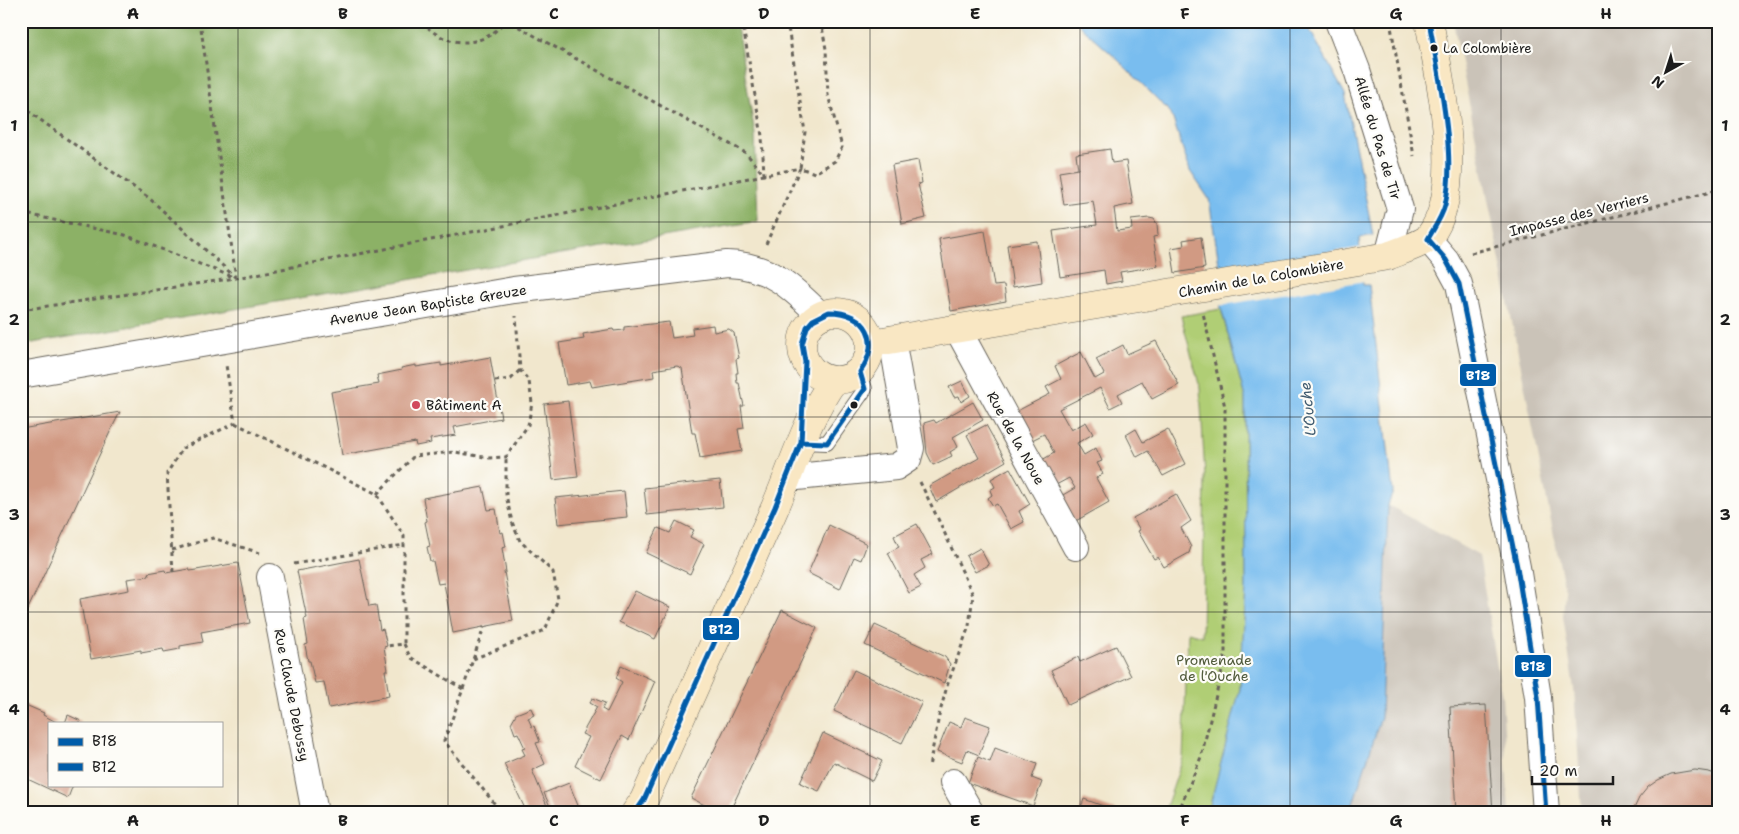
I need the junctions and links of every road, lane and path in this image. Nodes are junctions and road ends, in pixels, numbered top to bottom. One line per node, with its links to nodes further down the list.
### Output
1 (200, 21): 21 (path)
2 (422, 21): 3 (path)
3 (504, 21)
4 (508, 21): 14 (path)
5 (742, 21): 14 (path)
6 (787, 21): 13 (path)
7 (821, 21): 13 (path)
8 (1338, 21): 18 (street, Allée du Pas de Tir)
9 (1390, 21): 12 (path)
10 (1429, 21): 17 (street)
11 (21, 106): 21 (path)
12 (1415, 161)
13 (800, 168): 14 (path); 20 (path)
14 (764, 175): 21 (path)
15 (1718, 190): 19 (path, Impasse des Verriers)
16 (21, 213): 21 (path)
17 (1428, 239): 18 (street, Chemin de la Colombière); 19 (street)
18 (1388, 256): 22 (street, Chemin de la Colombière)
19 (1446, 260): 57 (street)
20 (756, 268): 23 (street, Avenue Jean Baptiste Greuze); 25 (street, Avenue Jean Baptiste Greuze)
21 (236, 278): 24 (path)
22 (1197, 288): 26 (street, Chemin de la Colombière); 56 (path)
23 (514, 290): 27 (street, Avenue Jean Baptiste Greuze); 30 (path)
24 (21, 310)
25 (821, 316): 28 (street); 29 (street)
26 (957, 328): 28 (street, Chemin de la Colombière); 42 (street, Rue de la Noue)
27 (222, 340): 32 (street, Avenue Jean Baptiste Greuze); 35 (path)
28 (881, 341): 31 (street); 38 (street)
29 (805, 361): 33 (street); 36 (street)
30 (520, 370): 34 (path); 37 (path)
31 (860, 372): 33 (street); 36 (lane)
32 (21, 375)
33 (834, 380): 36 (street)
34 (494, 381)
35 (235, 423): 40 (path); 43 (path)
36 (801, 442): 39 (street)
37 (506, 457): 40 (path); 49 (path)
38 (908, 459): 39 (street); 51 (path)
39 (787, 478): 54 (street)
40 (377, 494): 41 (path)
41 (404, 545): 45 (path); 47 (path)
42 (1076, 547)
43 (172, 550): 44 (path); 45 (path)
44 (173, 572)
45 (269, 573): 52 (street, Rue Claude Debussy)
46 (484, 626): 49 (path)
47 (404, 644): 48 (path); 50 (path)
48 (387, 646)
49 (473, 659): 50 (path)
50 (463, 689): 53 (path)
51 (953, 782): 55 (street)
52 (315, 813)
53 (502, 813)
54 (636, 813)
55 (971, 813)
56 (1178, 813)
57 (1546, 813)

